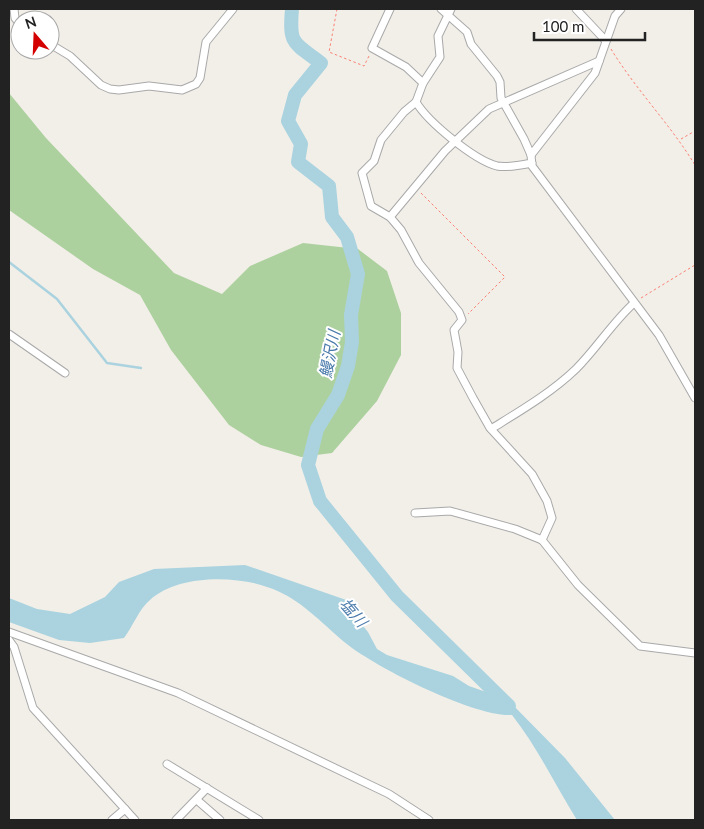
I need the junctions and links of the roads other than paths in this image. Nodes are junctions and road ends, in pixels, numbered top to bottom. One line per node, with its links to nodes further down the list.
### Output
1 (233, 9): 9 (street)
2 (390, 9): 11 (street)
3 (441, 9): 7 (street)
4 (452, 9): 7 (street)
5 (576, 9): 8 (street)
6 (620, 9): 8 (street)
7 (448, 16): 11 (street); 13 (street)
8 (606, 41): 10 (street)
9 (60, 50)
10 (599, 61): 13 (street); 15 (street)
11 (423, 83): 12 (street)
12 (416, 102): 14 (street); 16 (street)
13 (504, 103): 14 (street); 15 (street)
14 (456, 140): 15 (street); 16 (street)
15 (531, 159): 17 (street)
16 (390, 217): 21 (street)
17 (634, 302): 20 (street); 21 (street)
18 (9, 334): 19 (street)
19 (65, 373)
20 (695, 398)
21 (491, 429): 23 (street)
22 (415, 513): 23 (street)
23 (542, 540): 26 (street)
24 (9, 632): 36 (street)
25 (9, 640): 30 (street)
26 (695, 654)
27 (167, 764): 28 (street)
28 (207, 788): 29 (street); 35 (street)
29 (197, 800): 33 (street); 34 (street)
30 (125, 809): 31 (street); 32 (street)
31 (112, 820)
32 (135, 820)
33 (176, 820)
34 (220, 820)
35 (259, 820)
36 (429, 820)

